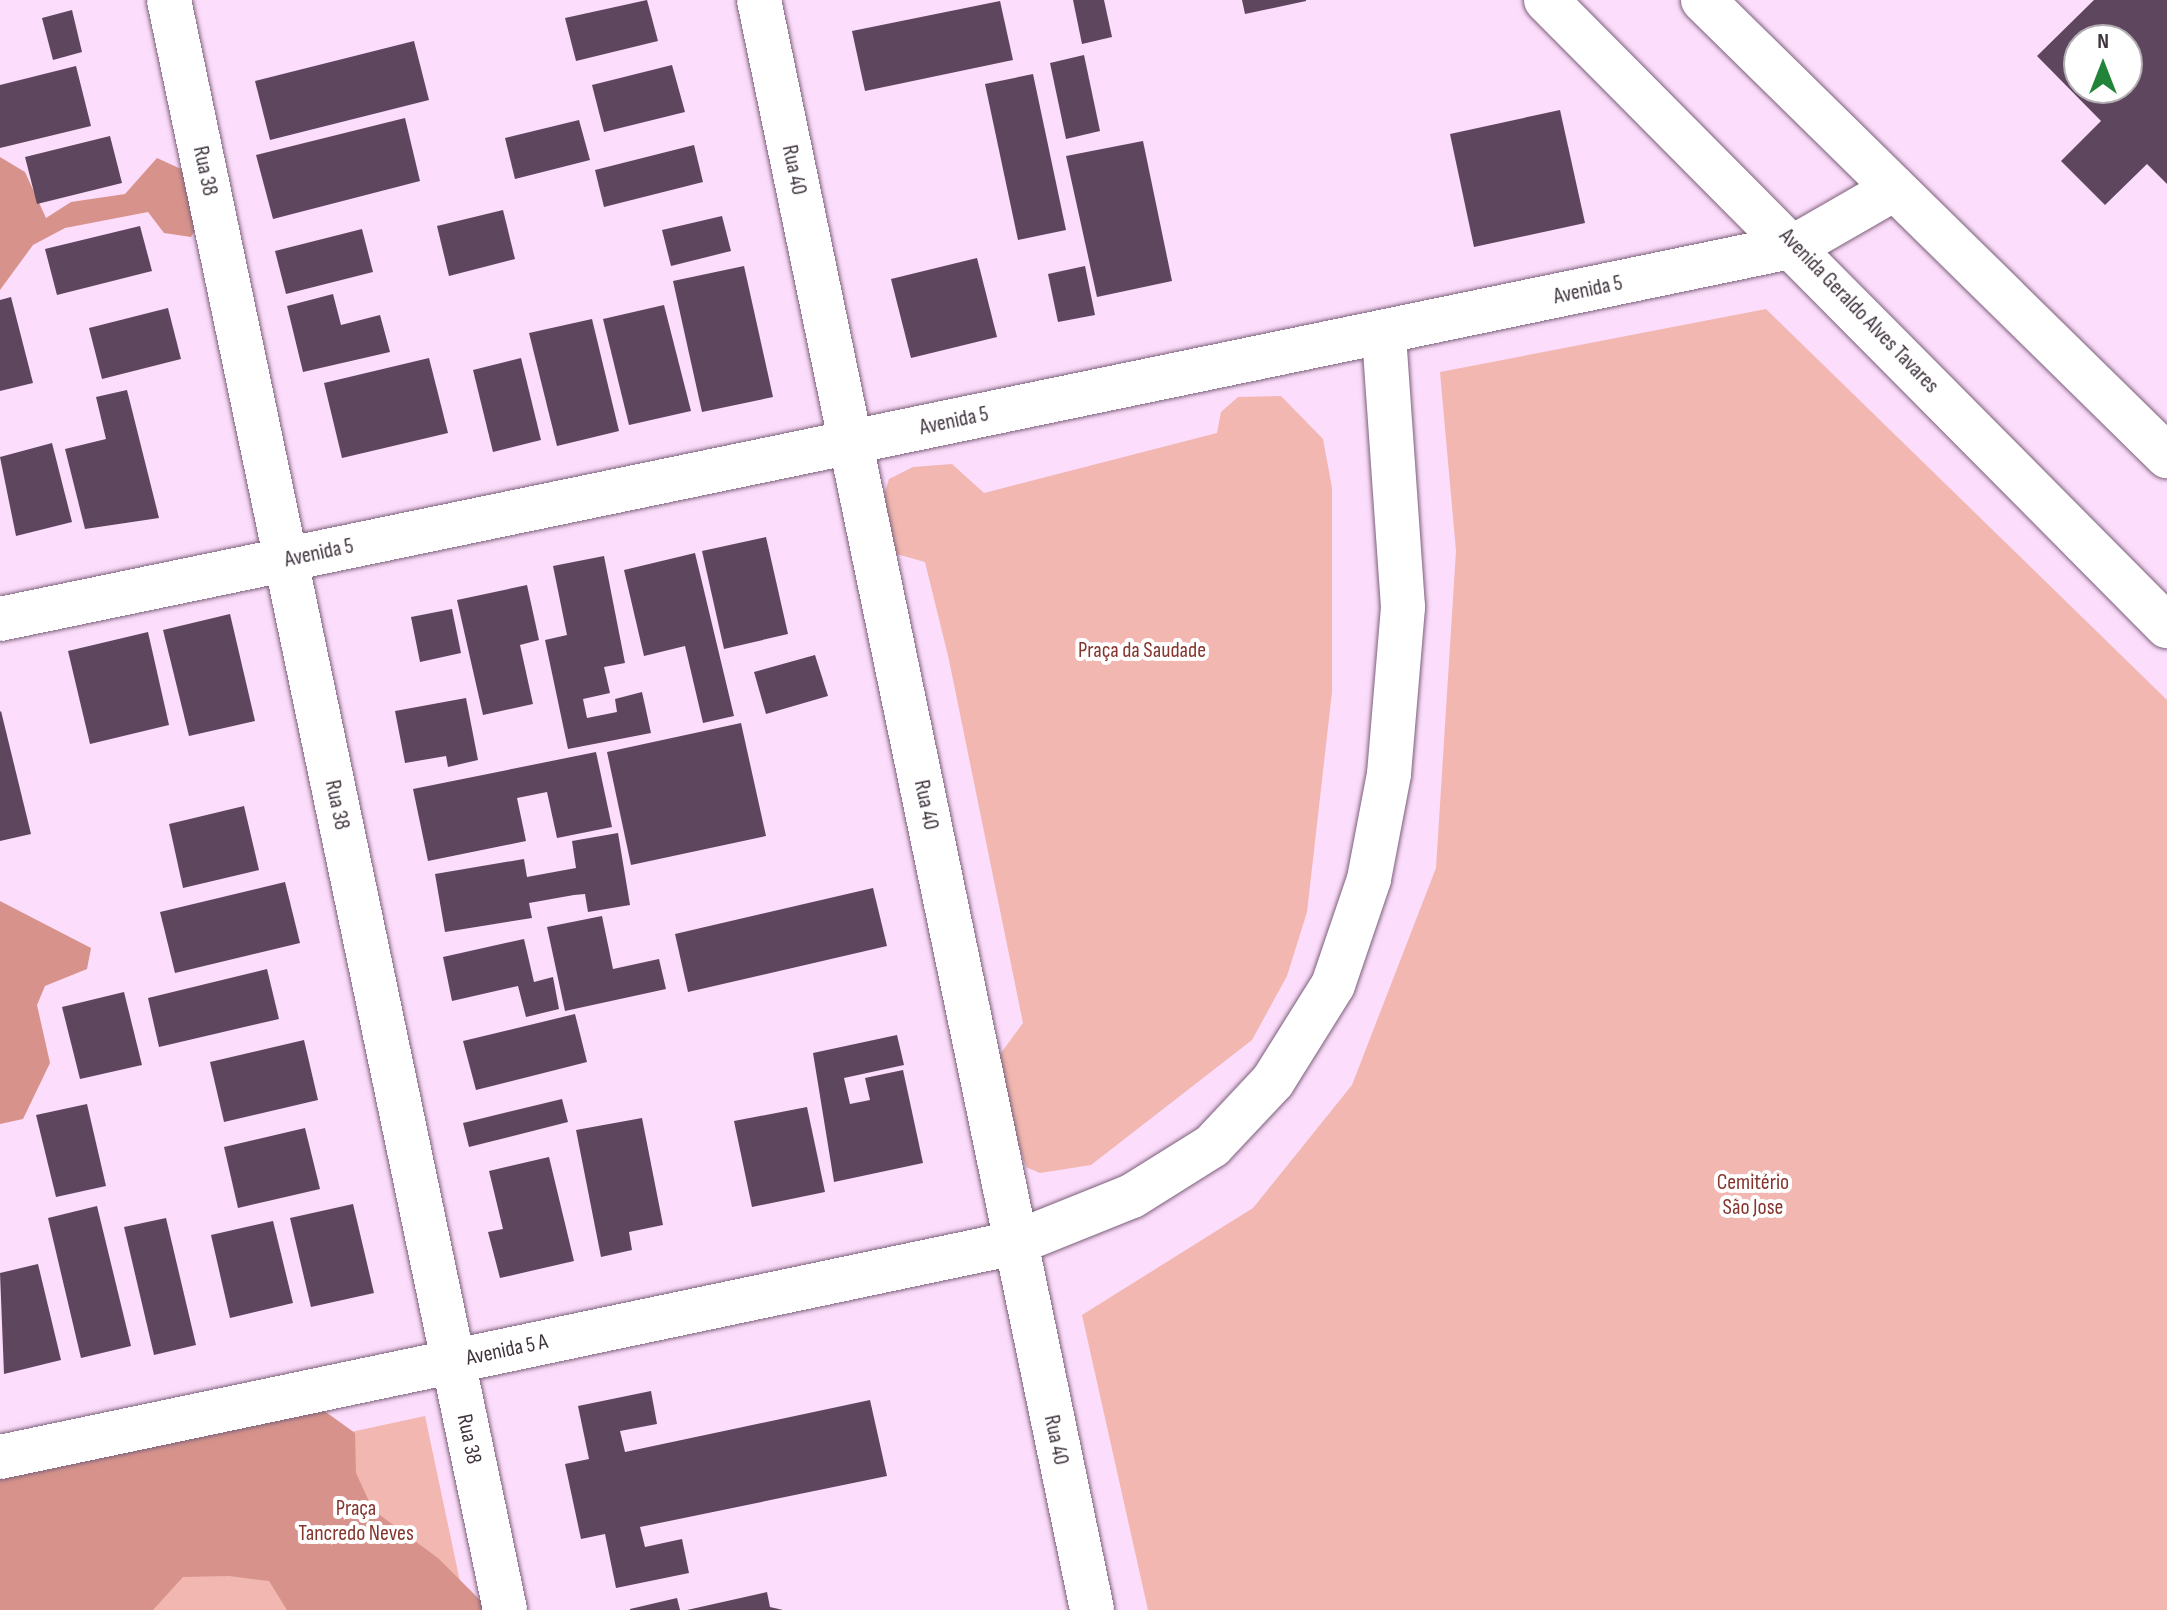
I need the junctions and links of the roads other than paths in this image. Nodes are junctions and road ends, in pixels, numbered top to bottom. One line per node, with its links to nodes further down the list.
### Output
1 (169, 0): 10 (street, Rua 38)
2 (759, 0): 8 (street, Rua 40)
3 (1546, 0): 6 (street, Avenida Geraldo Alves Tavares)
4 (1703, 0): 5 (street)
5 (1894, 189): 6 (street, Avenida 5); 9 (street)
6 (1795, 246): 7 (street, Avenida 5); 12 (street, Avenida Geraldo Alves Tavares)
7 (1384, 333): 8 (street, Avenida 5); 13 (street)
8 (850, 443): 10 (street, Avenida 5); 13 (street, Rua 40)
9 (2167, 456)
10 (286, 560): 11 (street, Avenida 5); 14 (street, Rua 38)
11 (0, 619)
12 (2167, 626)
13 (1015, 1243): 14 (street, Avenida 5 A); 17 (street, Rua 40)
14 (453, 1361): 15 (street, Avenida 5 A); 16 (street, Rua 38)
15 (0, 1457)
16 (505, 1610)
17 (1092, 1610)

